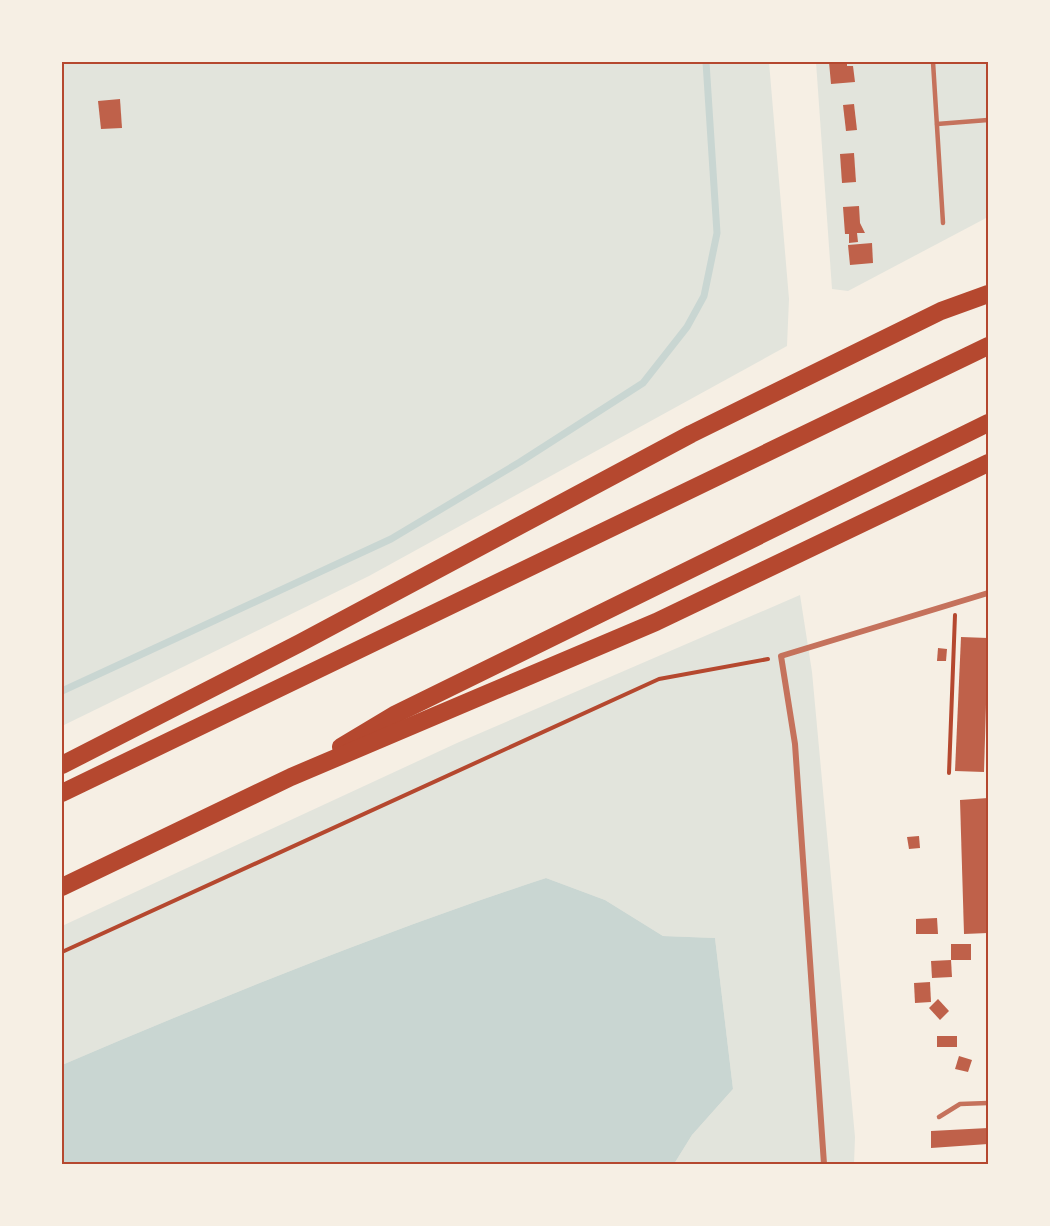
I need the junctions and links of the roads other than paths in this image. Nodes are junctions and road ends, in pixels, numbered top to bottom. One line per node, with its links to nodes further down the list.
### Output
1 (933, 62): 3 (lane)
2 (988, 120): 3 (lane)
3 (937, 124): 4 (lane)
4 (943, 223)
5 (988, 294): 10 (highway)
6 (988, 346): 12 (highway)
7 (988, 423): 11 (highway)
8 (988, 463): 11 (highway)
9 (988, 593): 16 (street)
10 (62, 765)
11 (291, 777): 13 (highway)
12 (62, 793)
13 (62, 888)
14 (988, 1103): 15 (lane)
15 (939, 1118)
16 (824, 1164)

